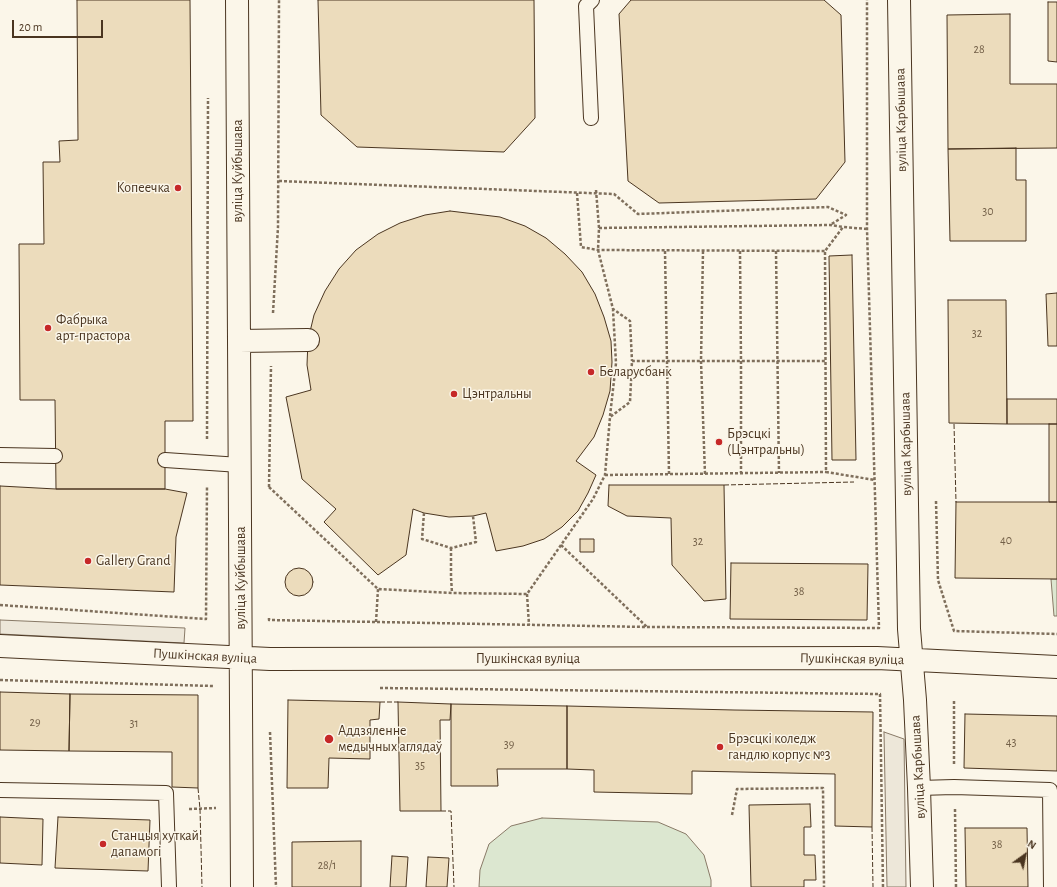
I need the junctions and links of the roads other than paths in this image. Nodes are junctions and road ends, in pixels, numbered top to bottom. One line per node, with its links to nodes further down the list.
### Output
1 (237, 0): 6 (street, вуліца Куйбышава)
2 (592, 0): 4 (lane)
3 (899, 0): 13 (street, вуліца Карбышава)
4 (591, 118)
5 (308, 340): 6 (street)
6 (239, 341): 10 (street, вуліца Куйбышава)
7 (0, 455): 8 (lane)
8 (55, 456)
9 (165, 460): 10 (lane)
10 (240, 465): 12 (street, вуліца Куйбышава)
11 (0, 646): 12 (street, Пушкінская вуліца)
12 (240, 657): 13 (street, Пушкінская вуліца); 19 (street, вуліца Куйбышава)
13 (912, 660): 14 (street, Пушкінская вуліца); 15 (street, вуліца Карбышава)
14 (1057, 666)
15 (919, 788): 17 (lane); 20 (street, вуліца Карбышава)
16 (0, 790): 18 (lane)
17 (1054, 790): 21 (lane)
18 (169, 887)
19 (242, 887)
20 (922, 887)
21 (1051, 887)

